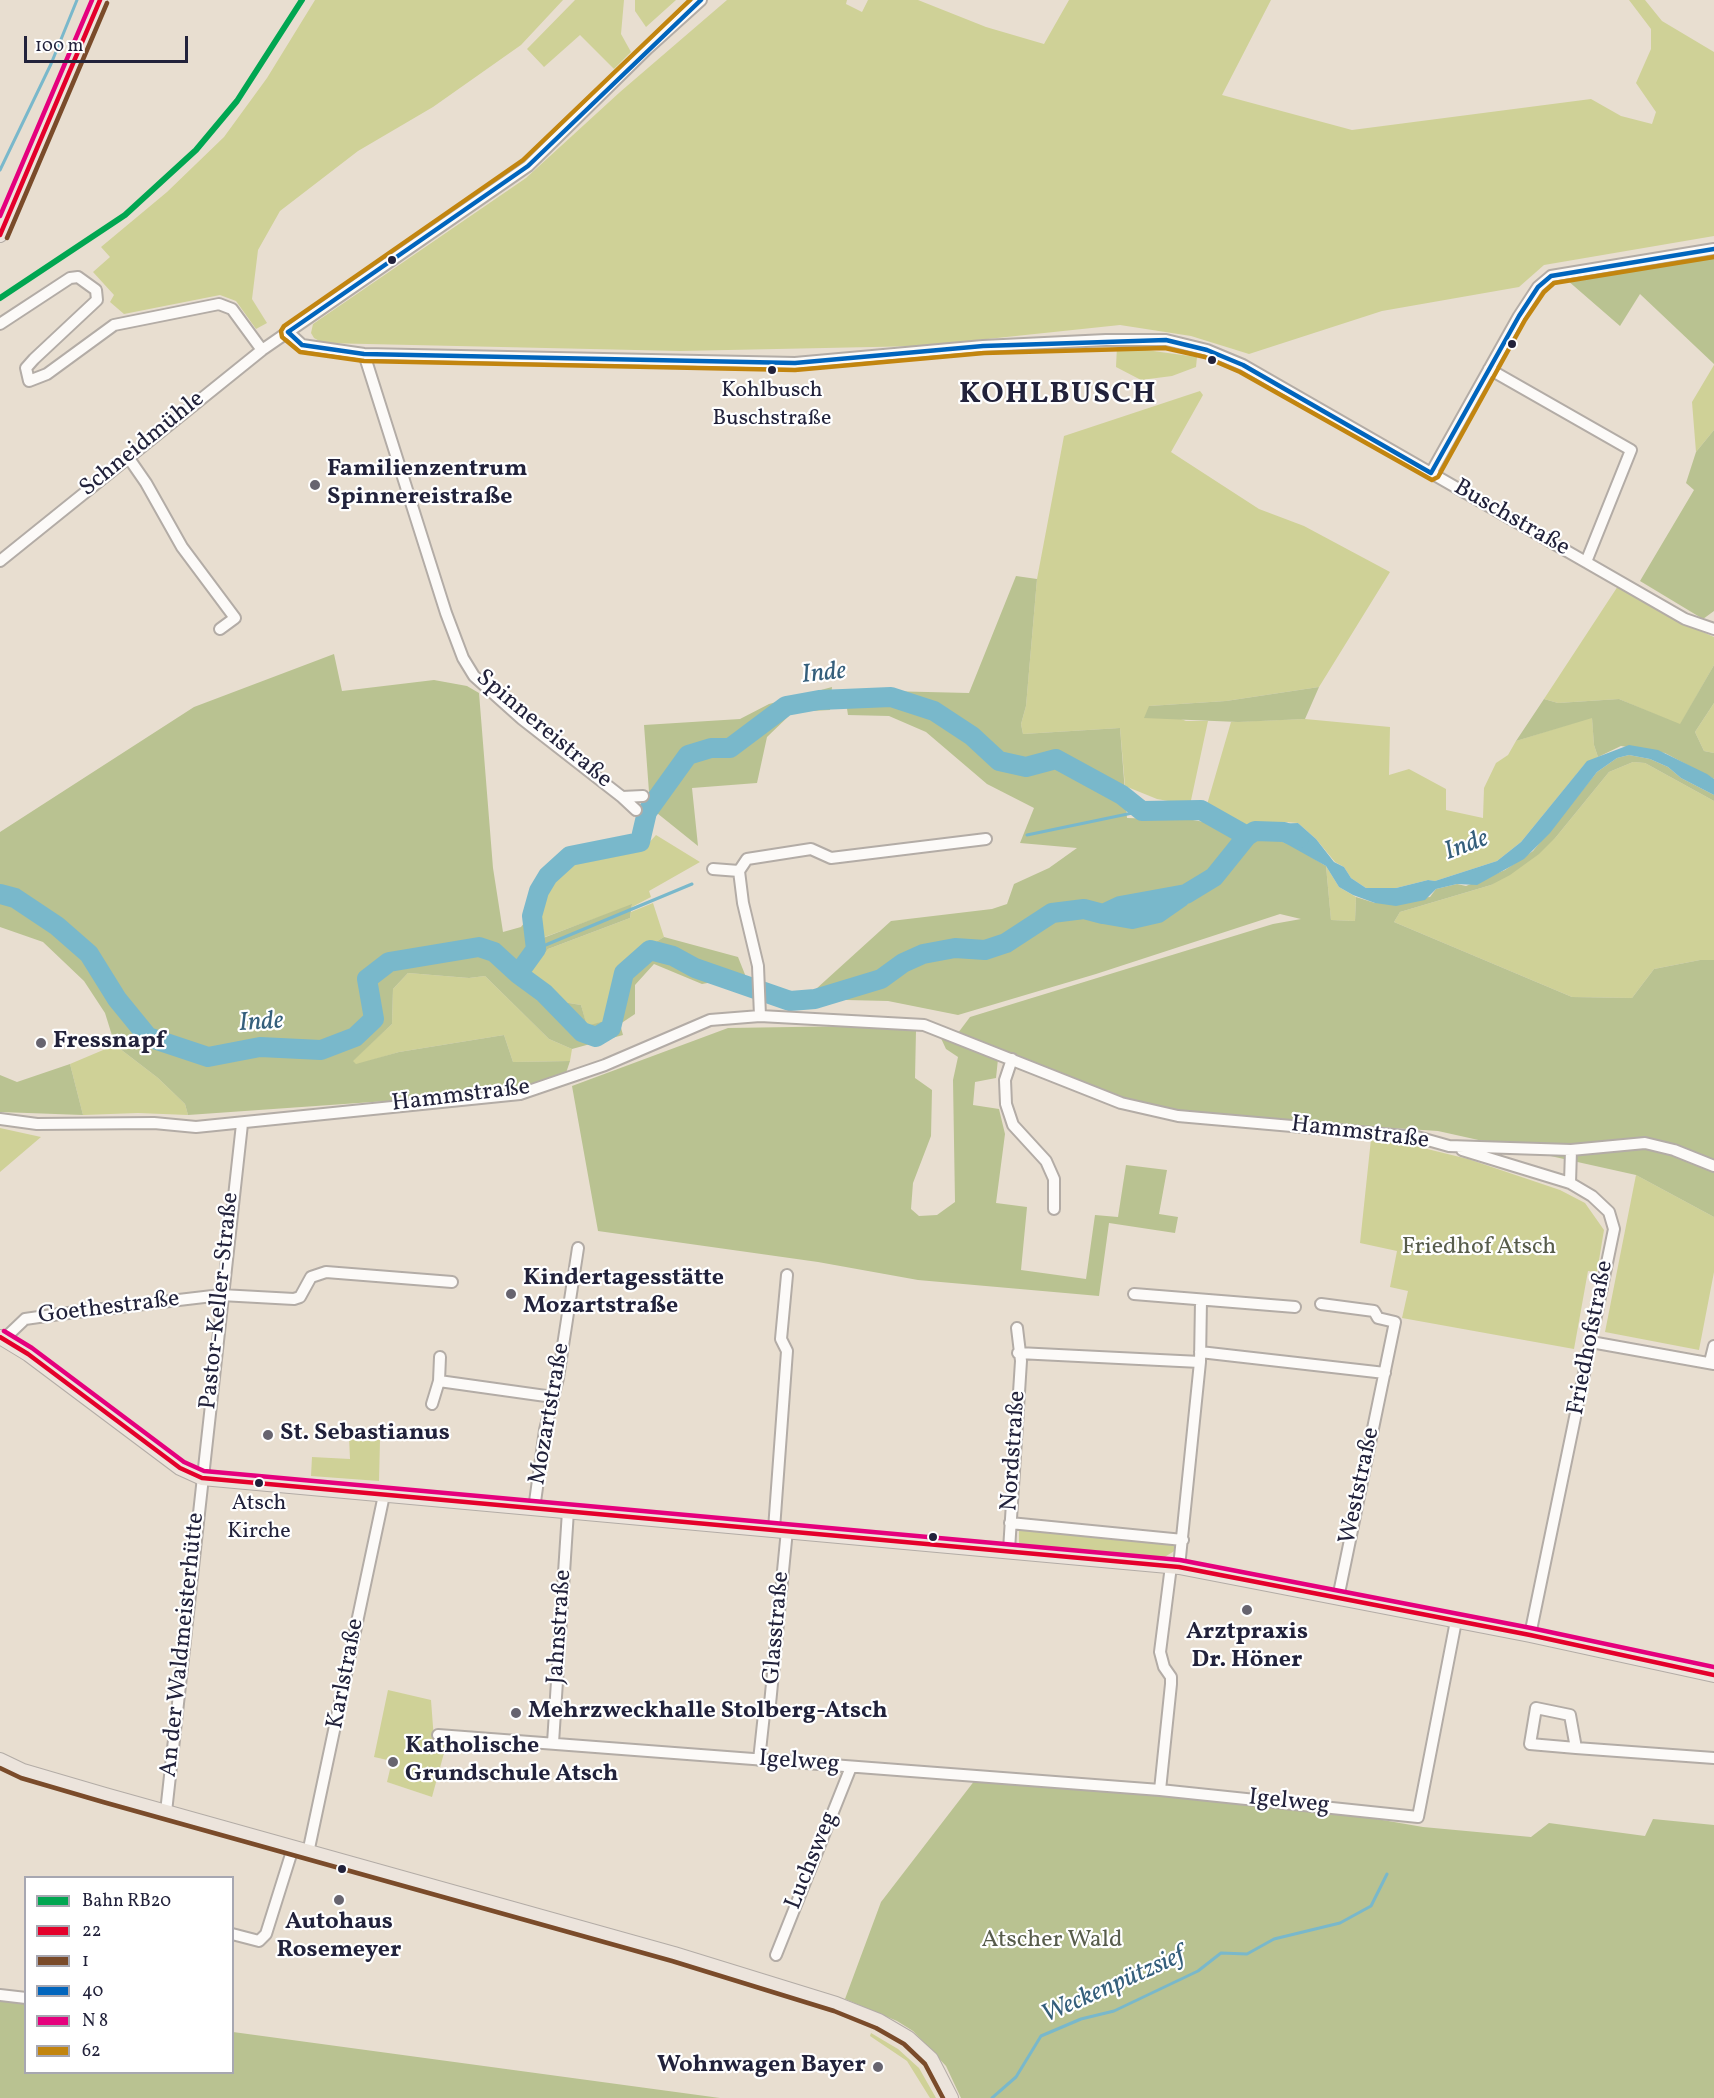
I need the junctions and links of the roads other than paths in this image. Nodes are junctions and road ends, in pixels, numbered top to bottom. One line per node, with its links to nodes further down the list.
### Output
1 (100, 0): 3 (main road)
2 (701, 0): 6 (street, Schneidmühle)
3 (0, 235)
4 (1714, 249): 9 (street)
5 (0, 324): 7 (street)
6 (288, 332): 7 (street, Schneidmühle); 8 (street, Buschstraße)
7 (262, 350): 10 (street, Schneidmühle)
8 (364, 354): 11 (street, Buschstraße); 17 (street, Spinnereistraße)
9 (1488, 369): 11 (street); 13 (street)
10 (128, 457): 12 (street, Schneidmühle); 14 (street)
11 (1431, 473): 13 (street, Buschstraße)
12 (0, 561)
13 (1586, 562): 15 (street, Buschstraße)
14 (220, 629)
15 (1714, 629)
16 (643, 796): 17 (street, Spinnereistraße)
17 (622, 797): 18 (street, Spinnereistraße)
18 (636, 810)
19 (986, 839): 21 (street)
20 (713, 869): 21 (street)
21 (739, 871): 22 (street)
22 (760, 1016): 23 (street, Hammstraße); 25 (street, Hammstraße)
23 (1012, 1059): 26 (street, Hammstraße); 30 (street)
24 (0, 1119): 25 (street, Hammstraße)
25 (242, 1124): 35 (street, Pastor-Keller-Straße)
26 (1449, 1146): 27 (street, Hammstraße); 29 (street, Friedhofstraße)
27 (1570, 1150): 28 (street, Hammstraße); 29 (street)
28 (1714, 1166)
29 (1570, 1184): 41 (street, Friedhofstraße)
30 (1054, 1209)
31 (578, 1248): 49 (street, Mozartstraße)
32 (787, 1275): 56 (street, Glasstraße)
33 (452, 1282): 35 (street, Goethestraße)
34 (1134, 1294): 36 (street)
35 (221, 1295): 40 (street, Goethestraße); 51 (street, Pastor-Keller-Straße)
36 (1201, 1300): 38 (street); 45 (street)
37 (1321, 1304): 47 (street, Weststraße)
38 (1295, 1307)
39 (1017, 1328): 43 (street, Nordstraße)
40 (2, 1338): 51 (main road)
41 (1591, 1342): 46 (street); 62 (street, Friedhofstraße)
42 (1714, 1346): 46 (street)
43 (1018, 1353): 45 (street); 55 (street, Nordstraße)
44 (440, 1357): 48 (street)
45 (1200, 1357): 47 (street); 57 (street)
46 (1712, 1363)
47 (1385, 1373): 60 (street, Weststraße)
48 (439, 1380): 49 (street); 50 (street)
49 (553, 1397): 53 (street, Mozartstraße)
50 (432, 1404)
51 (202, 1478): 52 (main road); 72 (street, An der Waldmeisterhütte)
52 (384, 1495): 53 (main road); 74 (street, Karlstraße)
53 (534, 1509): 54 (main road)
54 (568, 1511): 56 (main road); 65 (street, Jahnstraße)
55 (1010, 1523): 57 (street); 58 (street, Nordstraße)
56 (780, 1529): 58 (main road); 69 (street, Glasstraße)
57 (1183, 1540): 59 (street)
58 (1009, 1550): 59 (main road)
59 (1175, 1566): 60 (main road); 71 (street)
60 (1338, 1598): 61 (main road)
61 (1456, 1621): 62 (main road); 71 (street, Igelweg)
62 (1530, 1635): 63 (main road)
63 (1714, 1675)
64 (438, 1735): 65 (street, Igelweg)
65 (554, 1743): 69 (street, Igelweg)
66 (1576, 1748): 66 (street); 67 (street)
67 (1714, 1758)
68 (0, 1760): 72 (main road)
69 (759, 1760): 70 (street, Igelweg)
70 (851, 1767): 71 (street, Igelweg); 76 (street, Luchsweg)
71 (1160, 1790)
72 (166, 1812): 73 (main road)
73 (293, 1848): 74 (main road); 75 (street)
74 (308, 1853): 79 (main road)
75 (234, 1935)
76 (776, 1955)
77 (0, 1995): 78 (street)
78 (24, 1998)
79 (951, 2098)

